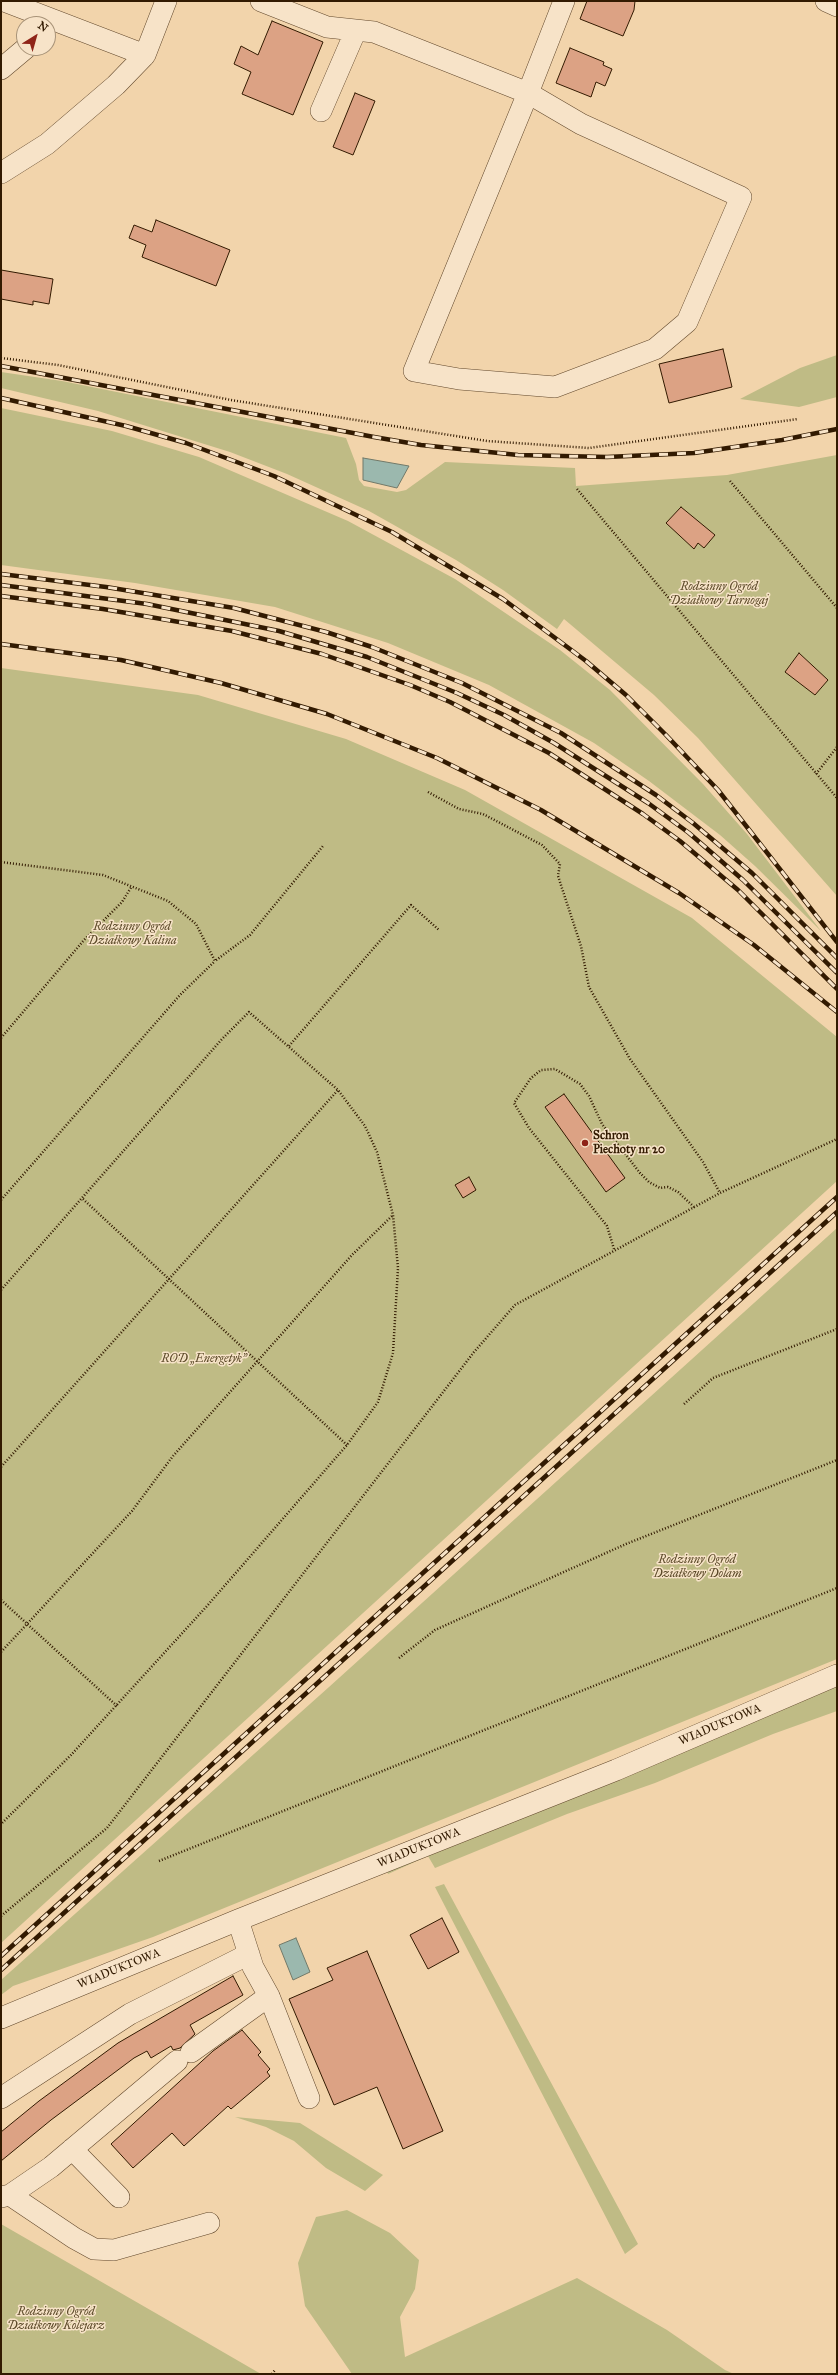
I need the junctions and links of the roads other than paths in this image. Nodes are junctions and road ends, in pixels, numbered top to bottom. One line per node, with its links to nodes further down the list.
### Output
1 (4, 1): 7 (street)
2 (166, 1): 10 (street)
3 (261, 1): 9 (street)
4 (564, 1): 13 (street)
5 (826, 1): 6 (street)
6 (837, 6)
7 (34, 16)
8 (56, 25): 10 (street)
9 (356, 30): 13 (street); 14 (street)
10 (145, 55): 15 (street)
11 (16, 56): 12 (street)
12 (1, 69)
13 (528, 93): 13 (street)
14 (321, 111)
15 (1, 173)
16 (837, 1675): 17 (street, WIADUKTOWA)
17 (238, 1920): 18 (street); 20 (street, WIADUKTOWA)
18 (248, 1954): 19 (street); 21 (street)
19 (269, 1996): 22 (street); 23 (street)
20 (1, 2018)
21 (1, 2098)
22 (309, 2098)
23 (72, 2149): 24 (street); 25 (street)
24 (6, 2196): 26 (street)
25 (118, 2197)
26 (209, 2223)

